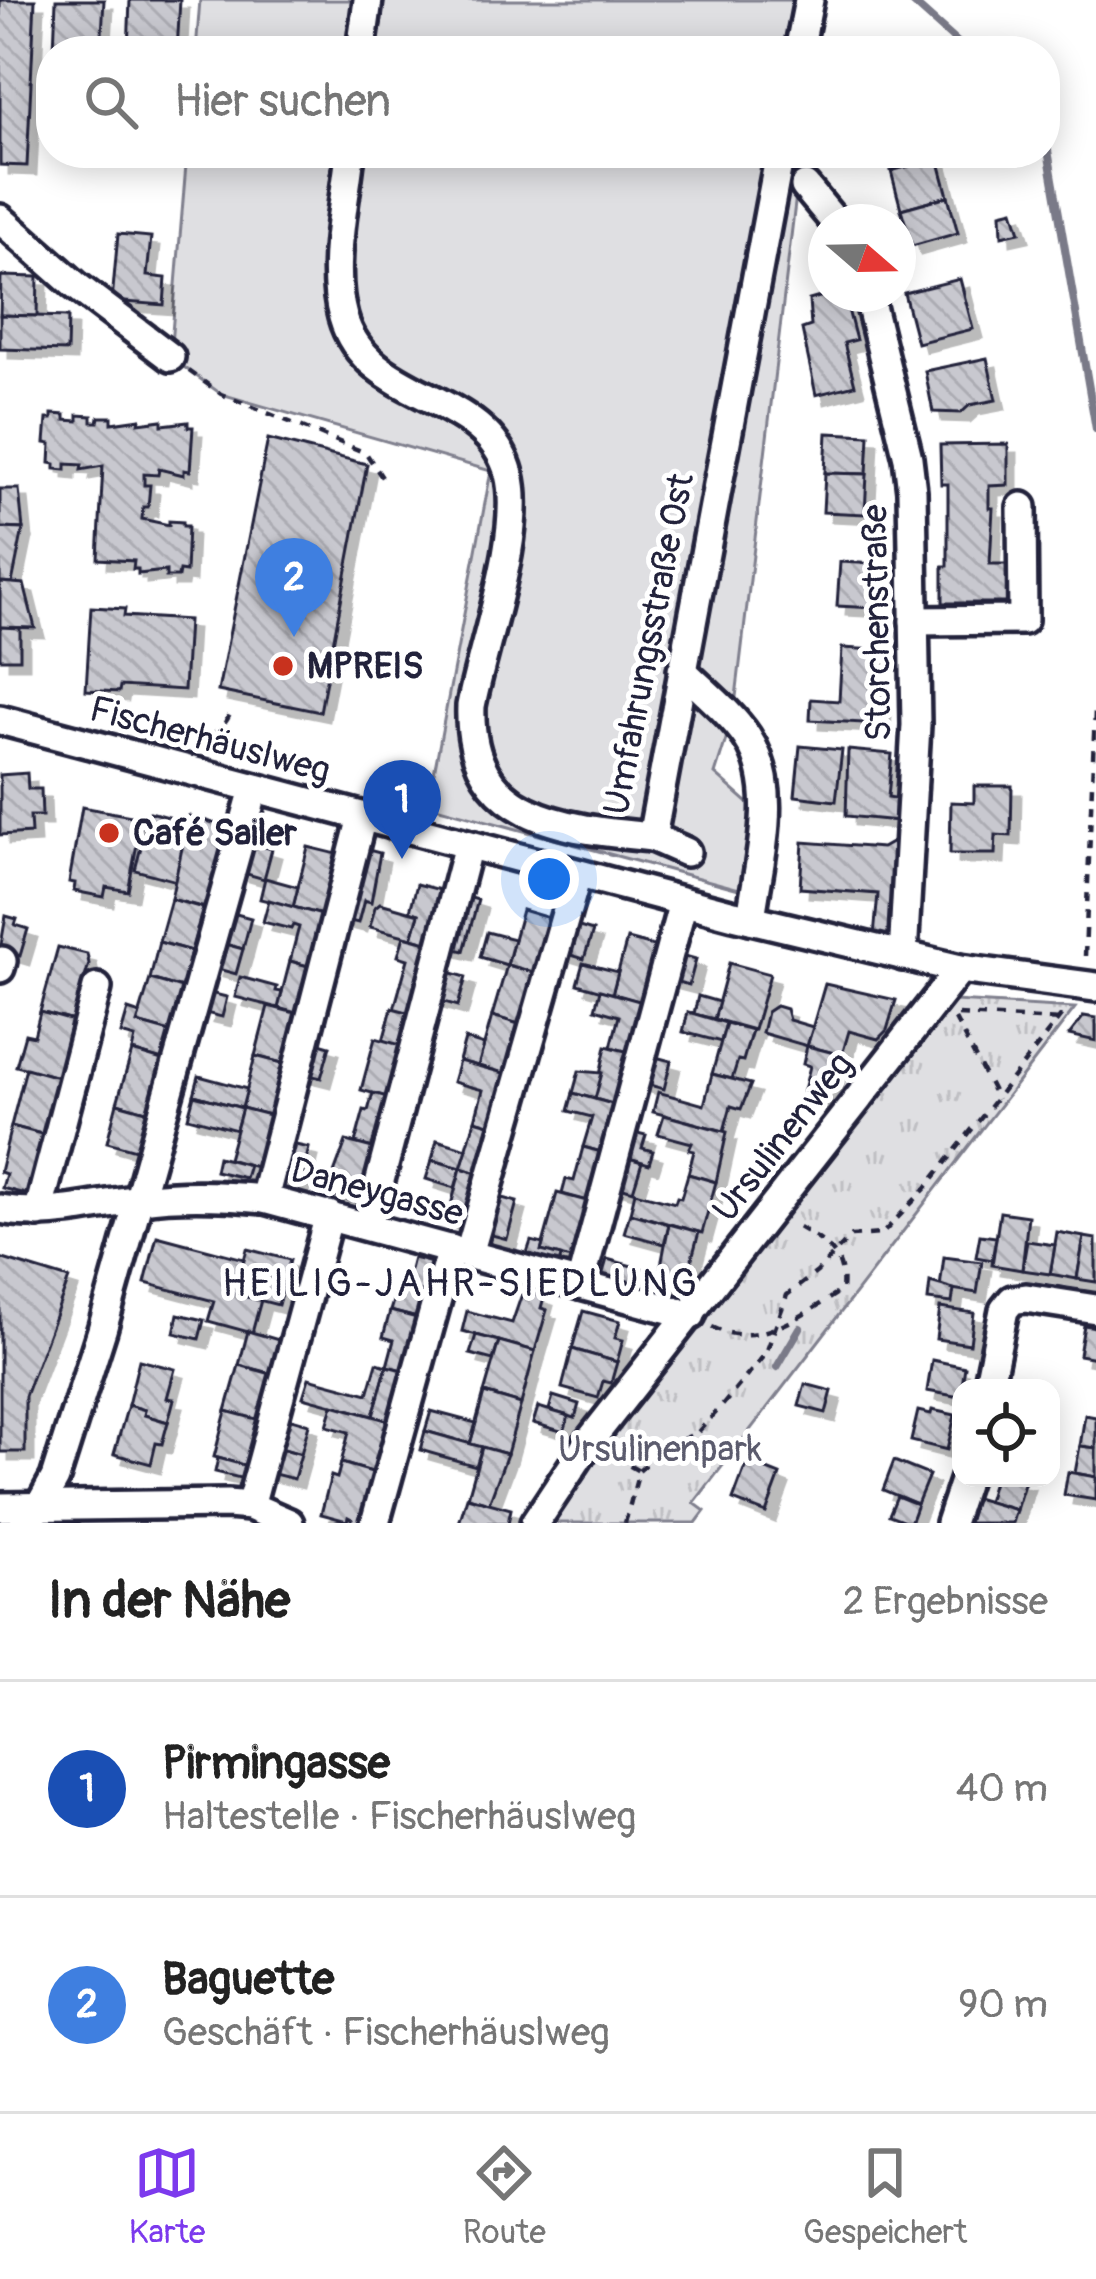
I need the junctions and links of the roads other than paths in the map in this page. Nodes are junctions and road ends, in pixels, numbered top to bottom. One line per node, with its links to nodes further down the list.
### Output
1 (368, 0): 3 (street)
2 (808, 0): 4 (street)
3 (363, 36)
4 (802, 36)
5 (349, 168): 18 (street, Umfahrungsstraße Ost)
6 (776, 168): 14 (street, Umfahrungsstraße Ost)
7 (805, 186): 8 (street)
8 (820, 204)
9 (0, 219): 11 (street)
10 (872, 312): 13 (street, Storchenstraße)
11 (170, 357)
12 (1022, 507): 13 (street)
13 (914, 621): 24 (street, Storchenstraße)
14 (682, 670): 18 (street, Umfahrungsstraße Ost); 23 (street)
15 (0, 720): 16 (street, Fischerhäuslweg)
16 (254, 789): 17 (street, Fischerhäuslweg); 29 (street)
17 (362, 818): 19 (street, Fischerhäuslweg); 28 (street)
18 (652, 837): 20 (street)
19 (468, 845): 21 (street, Fischerhäuslweg); 33 (street)
20 (686, 852)
21 (577, 874): 22 (street, Fischerhäuslweg); 34 (street)
22 (682, 902): 23 (street, Fischerhäuslweg); 35 (street)
23 (751, 919): 24 (street, Fischerhäuslweg)
24 (903, 956): 25 (street, Fischerhäuslweg)
25 (960, 969): 26 (street, Fischerhäuslweg); 37 (street, Ursulinenweg)
26 (1096, 987)
27 (97, 988): 31 (street)
28 (264, 1198): 29 (street, Daneygasse); 32 (street, Daneygasse)
29 (140, 1199): 31 (street, Daneygasse); 42 (street)
30 (0, 1209): 31 (street, Daneygasse)
31 (38, 1213)
32 (328, 1216): 33 (street, Daneygasse); 40 (street)
33 (368, 1226): 34 (street, Daneygasse)
34 (460, 1252): 35 (street, Daneygasse); 45 (street)
35 (580, 1285): 37 (street, Daneygasse)
36 (1096, 1309): 38 (street)
37 (691, 1316): 46 (street, Ursulinenweg)
38 (990, 1379)
39 (961, 1487): 47 (street)
40 (250, 1506): 43 (street); 44 (street)
41 (0, 1507): 42 (street)
42 (38, 1509): 43 (street)
43 (88, 1516)
44 (289, 1523)
45 (375, 1523)
46 (535, 1523)
47 (950, 1523)

